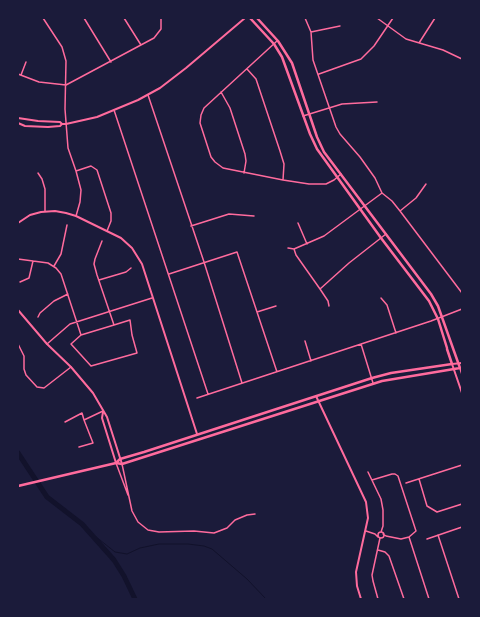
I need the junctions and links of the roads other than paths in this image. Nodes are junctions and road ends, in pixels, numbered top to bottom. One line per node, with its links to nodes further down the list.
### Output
1 (43, 18): 26 (street)
2 (84, 18): 21 (street)
3 (124, 18): 18 (street)
4 (161, 18): 18 (street)
5 (245, 18): 28 (street)
6 (250, 18): 17 (main road)
7 (257, 18): 15 (main road)
8 (305, 18): 14 (street)
9 (377, 18): 13 (street)
10 (393, 18): 13 (street)
11 (435, 18): 16 (street)
12 (340, 26): 14 (street)
13 (387, 27): 16 (street); 24 (street)
14 (311, 32): 24 (street)
15 (278, 41): 17 (street); 32 (main road)
16 (418, 43): 19 (street)
17 (274, 44): 22 (street); 33 (main road)
18 (141, 46): 21 (street)
19 (462, 59)
20 (26, 62): 25 (street)
21 (111, 62): 26 (street)
22 (247, 69): 27 (street); 43 (street)
23 (18, 74): 25 (street)
24 (319, 74): 30 (street)
25 (21, 75): 26 (street)
26 (66, 85): 37 (street)
27 (221, 92): 40 (street); 40 (street)
28 (148, 95): 31 (street); 55 (street)
29 (377, 102): 30 (street)
30 (330, 108): 32 (street); 45 (street)
31 (114, 110): 37 (street); 68 (street)
32 (309, 114): 33 (street); 41 (main road)
33 (304, 116): 42 (main road)
34 (18, 118): 36 (street)
35 (18, 123): 36 (street)
36 (62, 124): 37 (street)
37 (66, 124): 38 (street)
38 (76, 170): 50 (street); 56 (street)
39 (38, 173): 48 (street)
40 (244, 173): 43 (street)
41 (341, 174): 42 (street); 46 (main road)
42 (337, 177): 43 (street); 47 (main road)
43 (283, 180)
44 (426, 184): 49 (street)
45 (382, 193): 46 (street); 49 (street)
46 (364, 206): 47 (street); 57 (main road)
47 (360, 208): 58 (main road); 60 (street)
48 (45, 211): 50 (street); 52 (street)
49 (400, 211): 72 (street)
50 (76, 216): 56 (street)
51 (254, 216): 55 (street)
52 (18, 223)
53 (298, 224): 60 (street)
54 (67, 225): 66 (street)
55 (191, 226): 65 (street)
56 (107, 231): 74 (street)
57 (386, 234): 58 (street); 83 (main road)
58 (381, 238): 71 (street); 84 (main road)
59 (102, 241): 69 (street)
60 (307, 244): 62 (street)
61 (288, 248): 62 (street)
62 (294, 248): 71 (street)
63 (18, 259): 64 (street)
64 (33, 261): 66 (street); 70 (street)
65 (204, 262): 68 (street); 81 (street); 103 (street)
66 (54, 266): 73 (street)
67 (131, 268): 69 (street)
68 (169, 274): 105 (street)
69 (99, 280): 80 (street)
70 (20, 282)
71 (320, 289): 77 (street)
72 (462, 293)
73 (68, 294): 82 (street); 85 (street)
74 (152, 298): 80 (street); 114 (street)
75 (381, 298): 87 (street)
76 (276, 306): 81 (street)
77 (329, 306)
78 (462, 309): 83 (street)
79 (18, 310): 91 (street)
80 (109, 312): 85 (street); 86 (street)
81 (257, 312): 99 (street)
82 (38, 317)
83 (443, 317): 84 (street); 94 (main road)
84 (438, 319): 87 (street); 95 (main road)
85 (77, 321): 88 (street); 91 (street)
86 (114, 325): 88 (street); 88 (street)
87 (396, 333): 92 (street)
88 (81, 335)
89 (305, 341): 93 (street)
90 (18, 344): 96 (street)
91 (48, 344): 96 (street)
92 (361, 344): 93 (street); 101 (street)
93 (311, 361): 99 (street)
94 (460, 363): 95 (street); 97 (main road)
95 (452, 364): 98 (street); 101 (main road)
96 (71, 367): 109 (street)
97 (461, 368): 98 (main road); 100 (street)
98 (454, 370): 102 (main road); 104 (street)
99 (277, 372): 103 (street)
100 (462, 374)
101 (372, 378): 102 (street); 106 (main road)
102 (373, 383): 108 (main road)
103 (242, 384): 105 (street)
104 (462, 393)
105 (208, 394): 107 (street)
106 (316, 396): 108 (street); 112 (main road)
107 (197, 398)
108 (318, 401): 113 (main road); 129 (street)
109 (103, 411): 110 (street); 116 (street); 117 (street)
110 (84, 420): 111 (street); 115 (street)
111 (65, 422)
112 (234, 423): 113 (main road); 114 (main road)
113 (236, 428): 118 (main road)
114 (197, 434): 116 (main road)
115 (79, 448)
116 (120, 459): 117 (main road); 118 (street)
117 (116, 463): 118 (main road); 124 (main road); 125 (street)
118 (122, 464): 125 (street)
119 (462, 465): 121 (street)
120 (368, 472): 122 (street)
121 (419, 479): 123 (street); 126 (street)
122 (372, 480): 130 (street); 135 (street)
123 (406, 483)
124 (18, 486)
125 (129, 497): 127 (street)
126 (462, 504)
127 (255, 514)
128 (462, 527): 132 (street)
129 (366, 531): 131 (street); 138 (street)
130 (381, 533): 131 (street); 133 (street); 134 (street); 134 (street)
131 (374, 534): 134 (street)
132 (438, 535): 136 (street); 142 (street)
133 (386, 536): 134 (street); 135 (street)
134 (380, 537): 137 (street)
135 (409, 537): 141 (street)
136 (427, 539)
137 (378, 550): 139 (street); 140 (street)
138 (361, 599)
139 (378, 599)
140 (404, 599)
141 (428, 599)
142 (459, 599)

